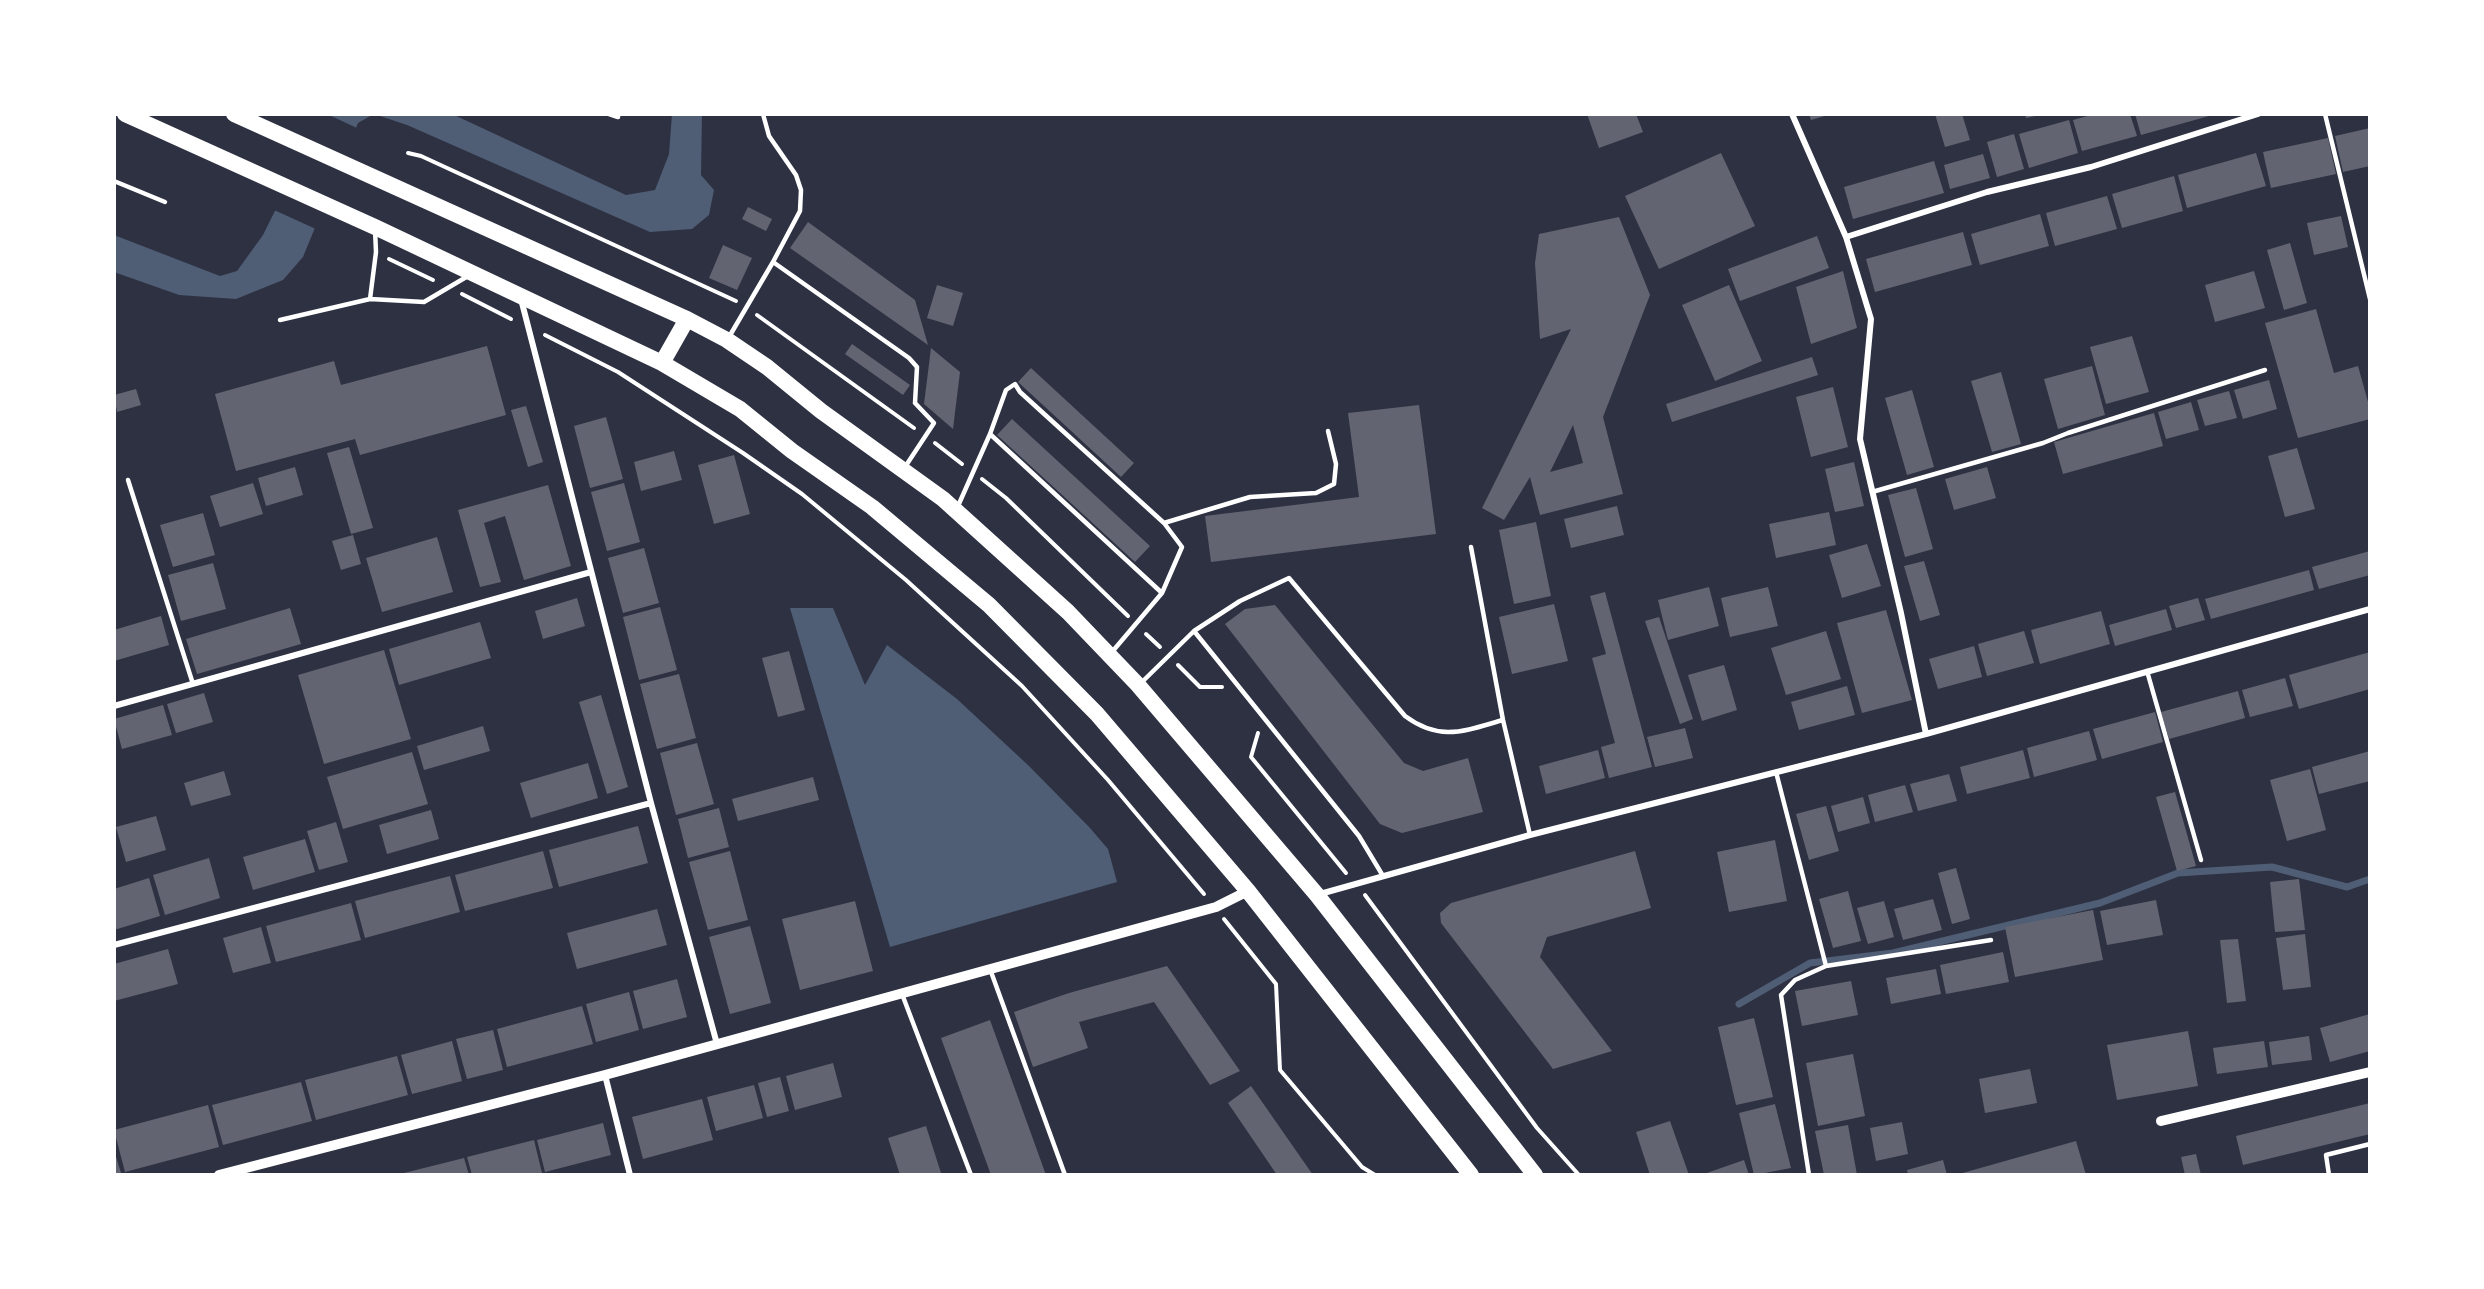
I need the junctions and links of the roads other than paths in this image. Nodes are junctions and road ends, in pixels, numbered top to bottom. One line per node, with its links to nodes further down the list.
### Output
1 (125, 114): 11 (highway)
2 (609, 114): 3 (lane)
3 (618, 114)
4 (764, 114): 13 (lane)
5 (1792, 114): 12 (street)
6 (2258, 114): 12 (street)
7 (2325, 114): 17 (lane)
8 (243, 116): 19 (highway)
9 (114, 181): 10 (lane)
10 (165, 202)
11 (375, 227): 14 (highway); 16 (lane)
12 (1846, 237): 27 (street)
13 (773, 262): 20 (lane); 25 (lane)
14 (473, 273): 15 (highway); 16 (lane)
15 (520, 295): 21 (highway); 31 (street)
16 (369, 298): 18 (lane)
17 (2370, 299)
18 (280, 320)
19 (687, 320): 20 (highway); 21 (highway)
20 (726, 340): 25 (highway)
21 (662, 363): 47 (highway)
22 (2265, 370): 27 (lane)
23 (1329, 431): 29 (lane)
24 (990, 434): 28 (lane); 29 (lane); 32 (lane)
25 (903, 469): 28 (highway)
26 (128, 480): 37 (lane)
27 (1872, 492): 41 (street)
28 (956, 511): 35 (highway)
29 (1164, 523): 32 (lane)
30 (1472, 547): 40 (lane)
31 (591, 572): 37 (street); 43 (street)
32 (1162, 594): 35 (lane)
33 (2370, 609): 36 (street)
34 (1194, 631): 38 (lane); 40 (lane); 46 (lane)
35 (1110, 655): 38 (highway)
36 (2147, 671): 41 (street); 45 (lane)
37 (193, 684): 39 (street)
38 (1138, 685): 48 (highway)
39 (114, 706)
40 (1503, 720): 44 (lane)
41 (1926, 734): 42 (street)
42 (1776, 772): 44 (street); 51 (lane)
43 (651, 803): 50 (street); 54 (street)
44 (1530, 835): 46 (street)
45 (2200, 860)
46 (1383, 876): 48 (street)
47 (1248, 891): 52 (street); 59 (highway)
48 (1317, 895): 60 (highway)
49 (1991, 940): 51 (lane)
50 (114, 945)
51 (1826, 966): 69 (lane)
52 (990, 969): 53 (street); 64 (lane)
53 (902, 994): 54 (street); 63 (lane)
54 (717, 1044): 56 (street)
55 (2370, 1072): 57 (street)
56 (605, 1075): 61 (street); 62 (street)
57 (2161, 1120)
58 (2370, 1144): 70 (lane)
59 (1450, 1149): 65 (highway); 66 (highway)
60 (1520, 1158): 67 (highway); 68 (highway)
61 (219, 1175)
62 (630, 1175)
63 (970, 1175)
64 (1065, 1175)
65 (1453, 1175)
66 (1471, 1175)
67 (1535, 1175)
68 (1540, 1175)
69 (1809, 1175)
70 (2329, 1175)

